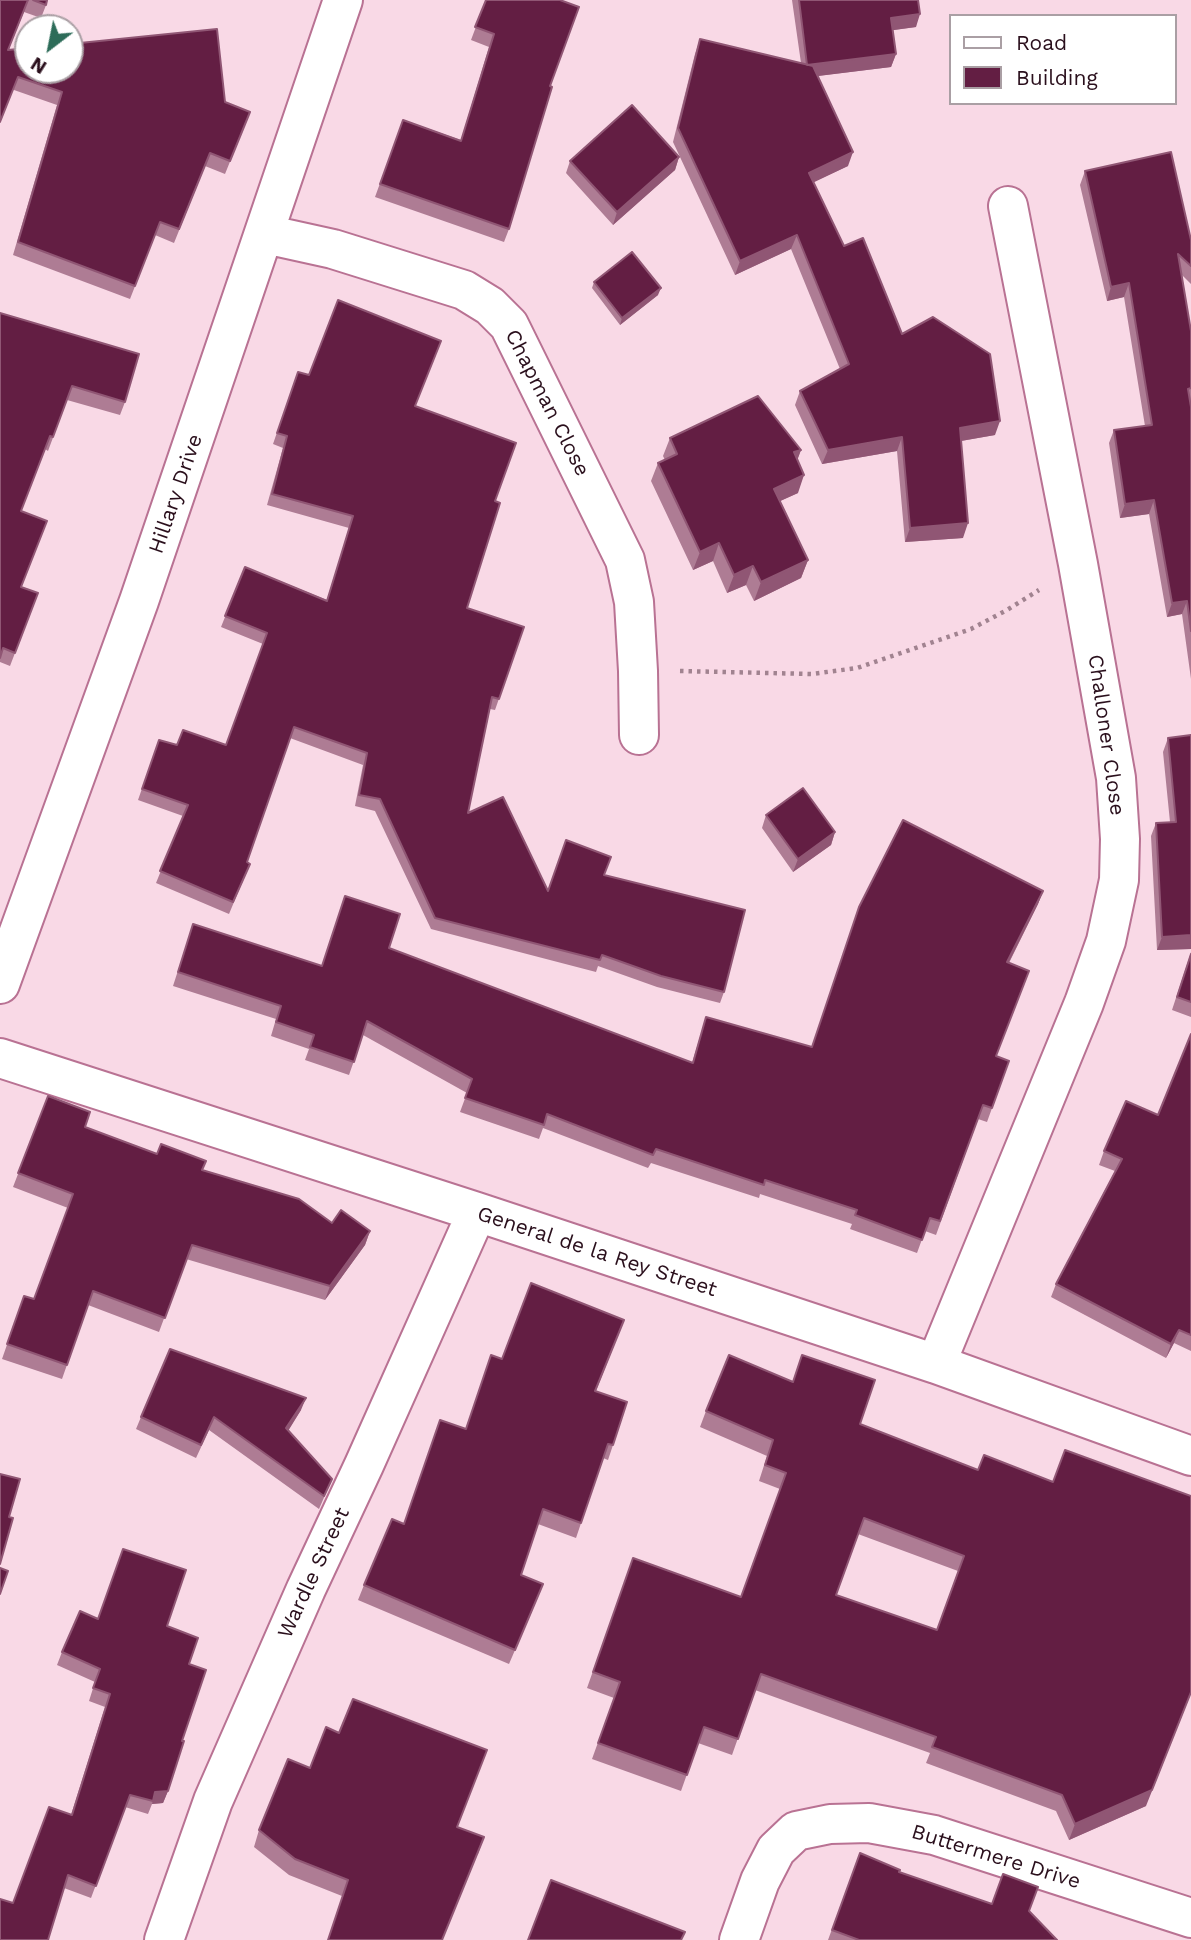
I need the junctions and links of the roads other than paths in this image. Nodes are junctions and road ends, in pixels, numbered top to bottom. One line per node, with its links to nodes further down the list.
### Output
1 (344, 0): 3 (street, Hillary Drive)
2 (1008, 206): 8 (street, Challoner Close)
3 (265, 234): 4 (street, Chapman Close); 5 (street, Hillary Drive)
4 (639, 735)
5 (0, 985)
6 (0, 1058): 7 (street, General de la Rey Street)
7 (477, 1212): 8 (street, General de la Rey Street); 11 (street, Wardle Street)
8 (936, 1364): 9 (street, General de la Rey Street)
9 (1191, 1456)
10 (1191, 1918): 12 (street, Buttermere Drive)
11 (164, 1940)
12 (739, 1940)

